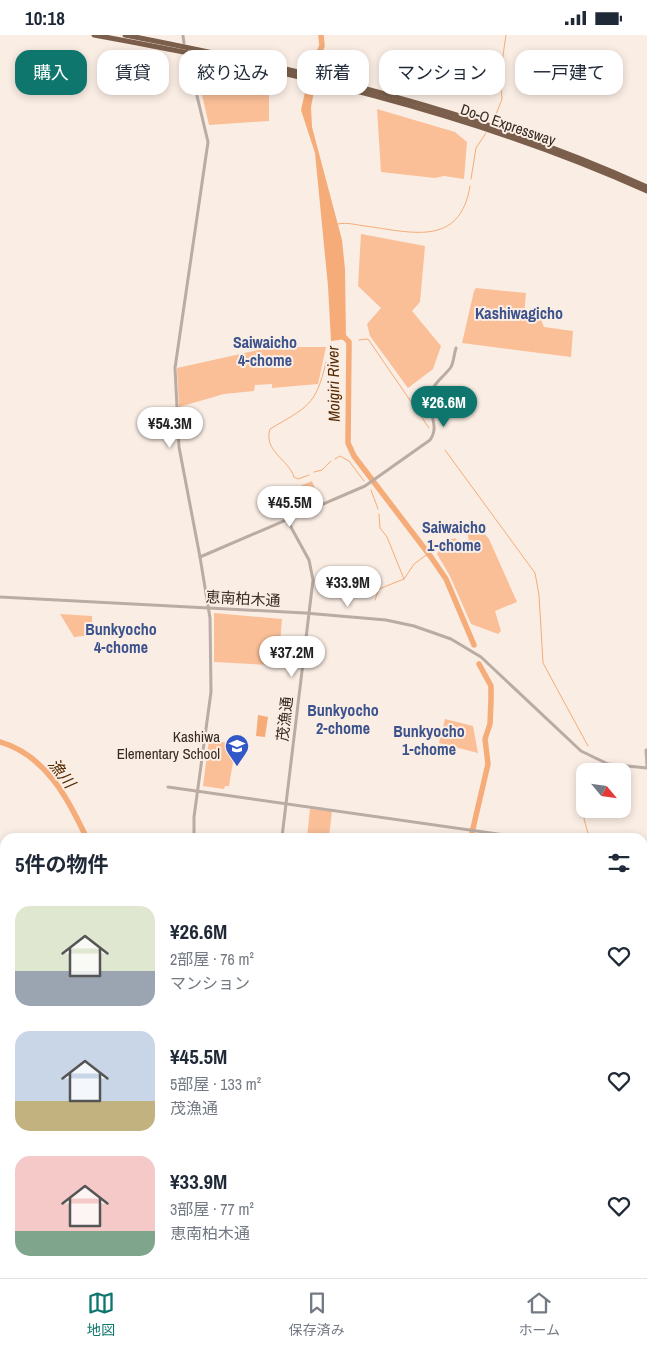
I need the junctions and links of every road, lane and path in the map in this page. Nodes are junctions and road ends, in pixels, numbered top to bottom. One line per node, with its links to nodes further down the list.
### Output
1 (94, 35): 5 (highway, Do-O Expressway)
2 (125, 35): 6 (highway, Do-O Expressway)
3 (183, 36): 4 (street)
4 (184, 43)
5 (297, 74)
6 (297, 74)
7 (369, 92): 10 (highway, Do-O Expressway)
8 (369, 93): 11 (highway, Do-O Expressway)
9 (197, 95): 14 (street)
10 (647, 187)
11 (647, 191)
12 (456, 348): 13 (street)
13 (287, 520): 14 (street); 17 (street, 茂漁通)
14 (200, 557): 16 (street)
15 (0, 597): 16 (street, 恵南柏木通)
16 (209, 608): 17 (street, 恵南柏木通); 21 (street)
17 (309, 613): 19 (street, 恵南柏木通); 22 (street, 茂漁通)
18 (646, 751): 19 (street)
19 (647, 767)
20 (168, 787): 21 (street)
21 (198, 791): 22 (street); 23 (street)
22 (286, 803): 24 (street, 茂漁通); 25 (street)
23 (194, 833)
24 (282, 833)
25 (494, 833)

